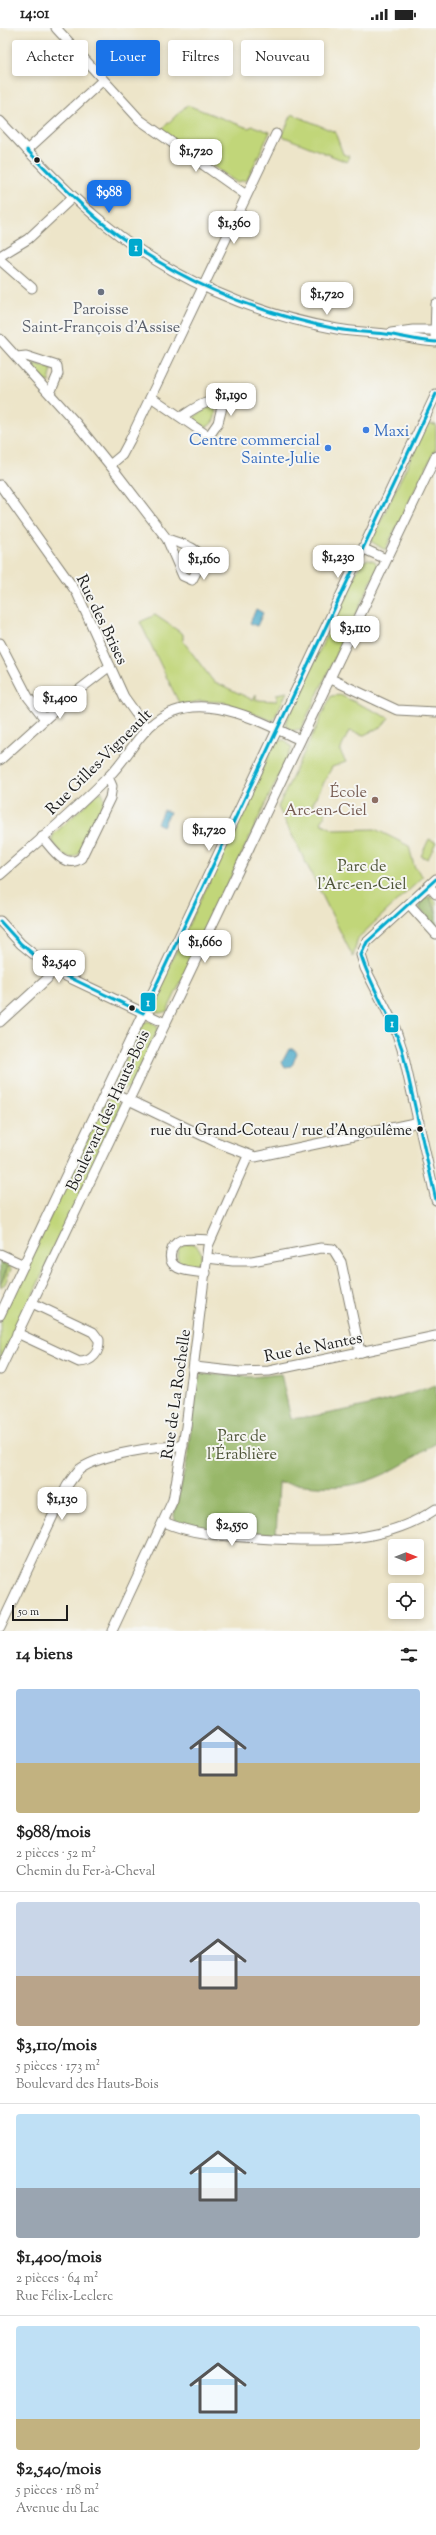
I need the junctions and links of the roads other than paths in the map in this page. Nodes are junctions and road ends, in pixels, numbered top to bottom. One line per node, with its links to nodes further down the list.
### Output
1 (56, 28): 2 (street)
2 (102, 81): 5 (street); 6 (street)
3 (0, 121): 5 (street)
4 (276, 134): 6 (street)
5 (28, 150): 7 (street)
6 (246, 195): 10 (street)
7 (73, 197): 8 (street); 10 (street)
8 (0, 256)
9 (0, 260): 11 (street)
10 (203, 286): 14 (street); 20 (street)
11 (32, 288)
12 (436, 304): 13 (street)
13 (435, 330): 14 (street); 16 (street)
14 (386, 334): 16 (street)
15 (0, 339): 17 (street)
16 (435, 342)
17 (17, 357): 18 (street); 18 (street)
18 (50, 394): 25 (street)
19 (436, 394): 21 (street, Boulevard des Hauts-Bois)
20 (151, 396): 22 (street); 25 (street)
21 (427, 414): 23 (street); 28 (street, Boulevard des Hauts-Bois)
22 (181, 417): 22 (street)
23 (436, 419)
24 (436, 456): 29 (street, Boulevard des Hauts-Bois)
25 (110, 465): 27 (street)
26 (0, 485): 31 (street, Rue des Brises)
27 (166, 539): 27 (street)
28 (364, 549): 29 (street); 36 (street, Boulevard des Hauts-Bois)
29 (386, 559): 32 (street, Boulevard des Hauts-Bois)
30 (0, 643): 34 (street)
31 (110, 666): 34 (street); 35 (street, Rue des Brises)
32 (331, 679): 33 (street); 37 (street, Boulevard des Hauts-Bois)
33 (436, 712)
34 (45, 719): 38 (street)
35 (147, 729): 36 (street, Rue Gilles-Vigneault); 39 (street, Rue Gilles-Vigneault)
36 (277, 730): 37 (street, Rue Gilles-Vigneault); 49 (street, Boulevard des Hauts-Bois)
37 (300, 740): 51 (street, Boulevard des Hauts-Bois)
38 (0, 760)
39 (108, 777): 40 (street, Rue Gilles-Vigneault); 40 (street)
40 (42, 837): 41 (street, Rue Gilles-Vigneault)
41 (0, 875)
42 (436, 879): 43 (street)
43 (429, 886): 44 (street); 45 (street)
44 (436, 894)
45 (409, 904): 47 (street); 54 (street)
46 (0, 921): 48 (street)
47 (436, 934)
48 (53, 970): 49 (street); 50 (street)
49 (143, 1013): 51 (street); 52 (street, Boulevard des Hauts-Bois)
50 (0, 1022)
51 (165, 1022): 53 (street, Boulevard des Hauts-Bois)
52 (108, 1090): 53 (street); 60 (street, Boulevard des Hauts-Bois)
53 (130, 1100): 55 (street); 63 (street, Boulevard des Hauts-Bois)
54 (419, 1122): 55 (street); 56 (street)
55 (248, 1156): 57 (street, Rue de La Rochelle)
56 (436, 1200)
57 (210, 1240): 59 (street, Rue de La Rochelle); 61 (street)
58 (0, 1254): 60 (street)
59 (208, 1258): 61 (street, Rue de La Rochelle); 67 (street)
60 (24, 1265): 62 (street, Boulevard des Hauts-Bois)
61 (206, 1273): 68 (street, Rue de La Rochelle)
62 (4, 1296): 64 (street, Boulevard des Hauts-Bois)
63 (32, 1303): 65 (street, Boulevard des Hauts-Bois); 65 (street)
64 (0, 1315)
65 (17, 1333): 69 (street, Boulevard des Hauts-Bois)
66 (436, 1336): 67 (street, Rue de Nantes)
67 (360, 1352): 68 (street, Rue de Nantes)
68 (195, 1367): 70 (street, Rue de La Rochelle)
69 (0, 1370)
70 (183, 1446): 72 (street, Rue de La Rochelle); 73 (street)
71 (435, 1512): 72 (street)
72 (164, 1522): 74 (street, Rue de La Rochelle)
73 (0, 1628)
74 (112, 1631)

